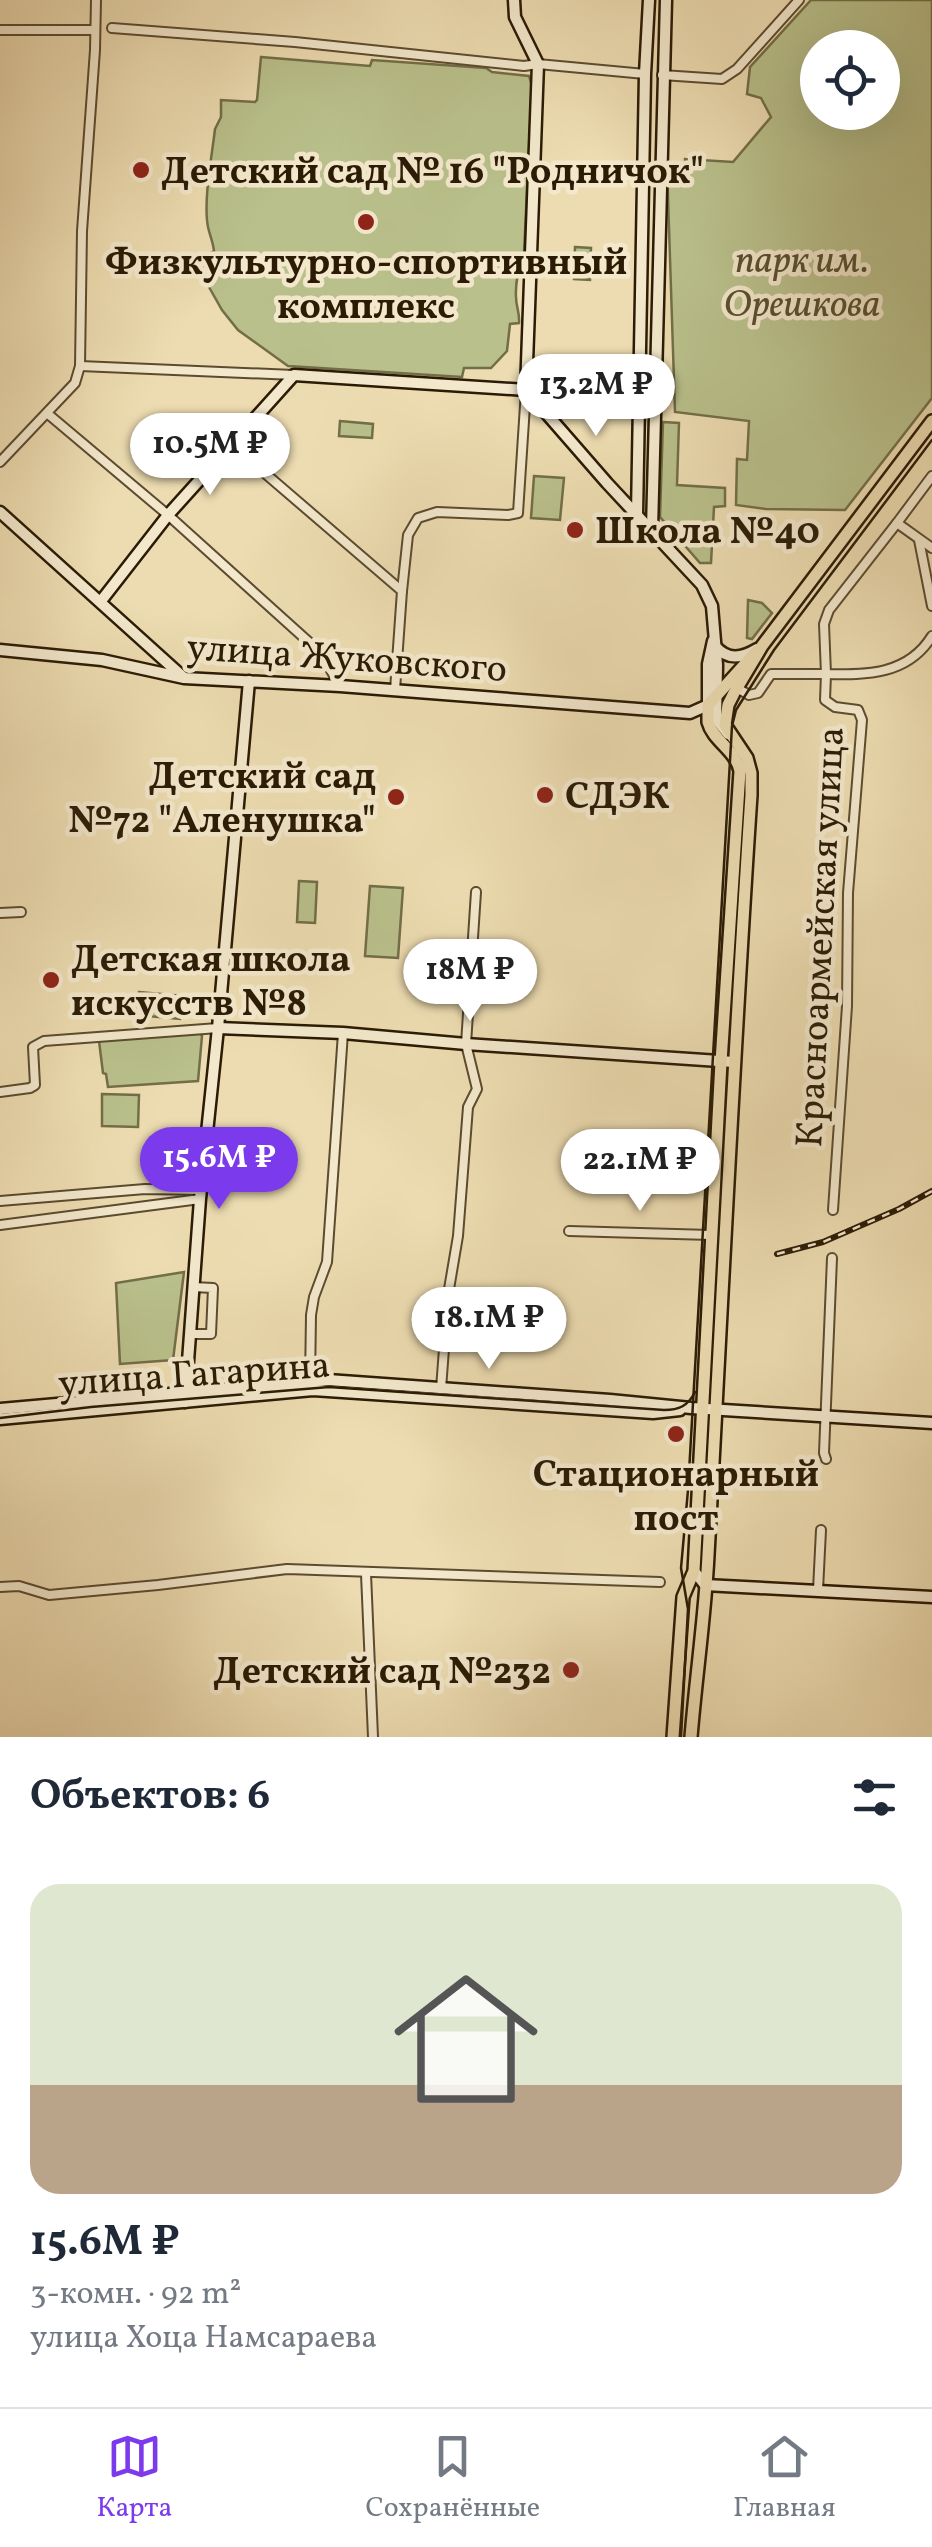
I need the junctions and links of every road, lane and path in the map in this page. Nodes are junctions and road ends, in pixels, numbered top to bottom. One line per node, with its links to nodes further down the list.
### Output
1 (96, 0): 8 (street)
2 (514, 0): 9 (street)
3 (650, 0): 10 (street)
4 (666, 0): 11 (street)
5 (799, 0): 11 (street)
6 (112, 28): 9 (street)
7 (0, 30): 8 (street)
8 (95, 30): 14 (street)
9 (538, 64): 10 (street); 16 (street)
10 (646, 74): 12 (street)
11 (662, 75): 13 (street)
12 (643, 235): 13 (street); 17 (street)
13 (658, 236): 18 (street)
14 (80, 366): 15 (street); 19 (street)
15 (294, 375): 16 (street); 21 (street)
16 (526, 390): 26 (street); 32 (street)
17 (640, 390): 18 (street); 23 (street)
18 (654, 391): 23 (street)
19 (48, 414): 22 (street); 27 (street)
20 (932, 421): 37 (main road)
21 (232, 444): 27 (street); 32 (street)
22 (0, 462)
23 (646, 462): 26 (street); 29 (street)
24 (932, 476): 28 (street)
25 (0, 512): 33 (street)
26 (637, 514): 29 (street)
27 (168, 515): 33 (street); 42 (street)
28 (897, 523): 30 (street); 39 (street)
29 (652, 529): 36 (street)
30 (919, 540): 31 (street); 34 (street)
31 (932, 548)
32 (402, 590): 44 (street)
33 (101, 601): 40 (street)
34 (932, 606)
35 (932, 636): 39 (street)
36 (714, 641): 37 (street); 45 (street)
37 (762, 646): 43 (main road); 45 (main road)
38 (0, 650): 40 (street, улица Жуковского)
39 (826, 674): 43 (street, Красноармейская улица); 59 (street, Красноармейская улица)
40 (184, 678): 41 (street, улица Жуковского)
41 (248, 681): 42 (street, улица Жуковского); 52 (street)
42 (340, 686): 44 (street, улица Жуковского)
43 (737, 688): 48 (main road)
44 (395, 690): 46 (street, улица Жуковского)
45 (712, 700): 46 (street); 47 (main road); 48 (street)
46 (690, 713): 47 (street)
47 (712, 730): 55 (main road)
48 (731, 736): 55 (main road)
49 (476, 892): 54 (street)
50 (21, 912): 51 (street)
51 (0, 914)
52 (218, 1028): 53 (street); 56 (street); 57 (street)
53 (343, 1033): 54 (street); 66 (street)
54 (466, 1044): 55 (street); 67 (street)
55 (727, 1062): 62 (main road); 70 (main road)
56 (0, 1092)
57 (200, 1194): 58 (street); 60 (street); 64 (street)
58 (0, 1201)
59 (834, 1210)
60 (0, 1225)
61 (569, 1231): 62 (street)
62 (712, 1236): 70 (main road)
63 (832, 1258): 71 (street)
64 (193, 1288): 65 (street); 65 (street)
65 (190, 1334): 68 (street)
66 (310, 1381): 67 (street, улица Гагарина); 68 (street, улица Гагарина)
67 (441, 1389): 70 (street, улица Гагарина)
68 (186, 1398): 69 (street, улица Гагарина); 70 (street, улица Гагарина); 72 (street, улица Гагарина)
69 (0, 1409)
70 (703, 1409): 71 (street, улица Гагарина); 76 (main road); 79 (main road)
71 (825, 1416): 73 (street, улица Гагарина); 74 (street)
72 (0, 1419)
73 (932, 1423)
74 (826, 1459)
75 (821, 1530): 81 (street)
76 (694, 1571): 79 (street); 84 (main road)
77 (366, 1574): 78 (street); 80 (street); 83 (street)
78 (660, 1582)
79 (705, 1585): 81 (street); 85 (main road)
80 (0, 1587)
81 (818, 1590): 82 (street)
82 (932, 1597)
83 (373, 1737)
84 (673, 1737)
85 (691, 1737)

